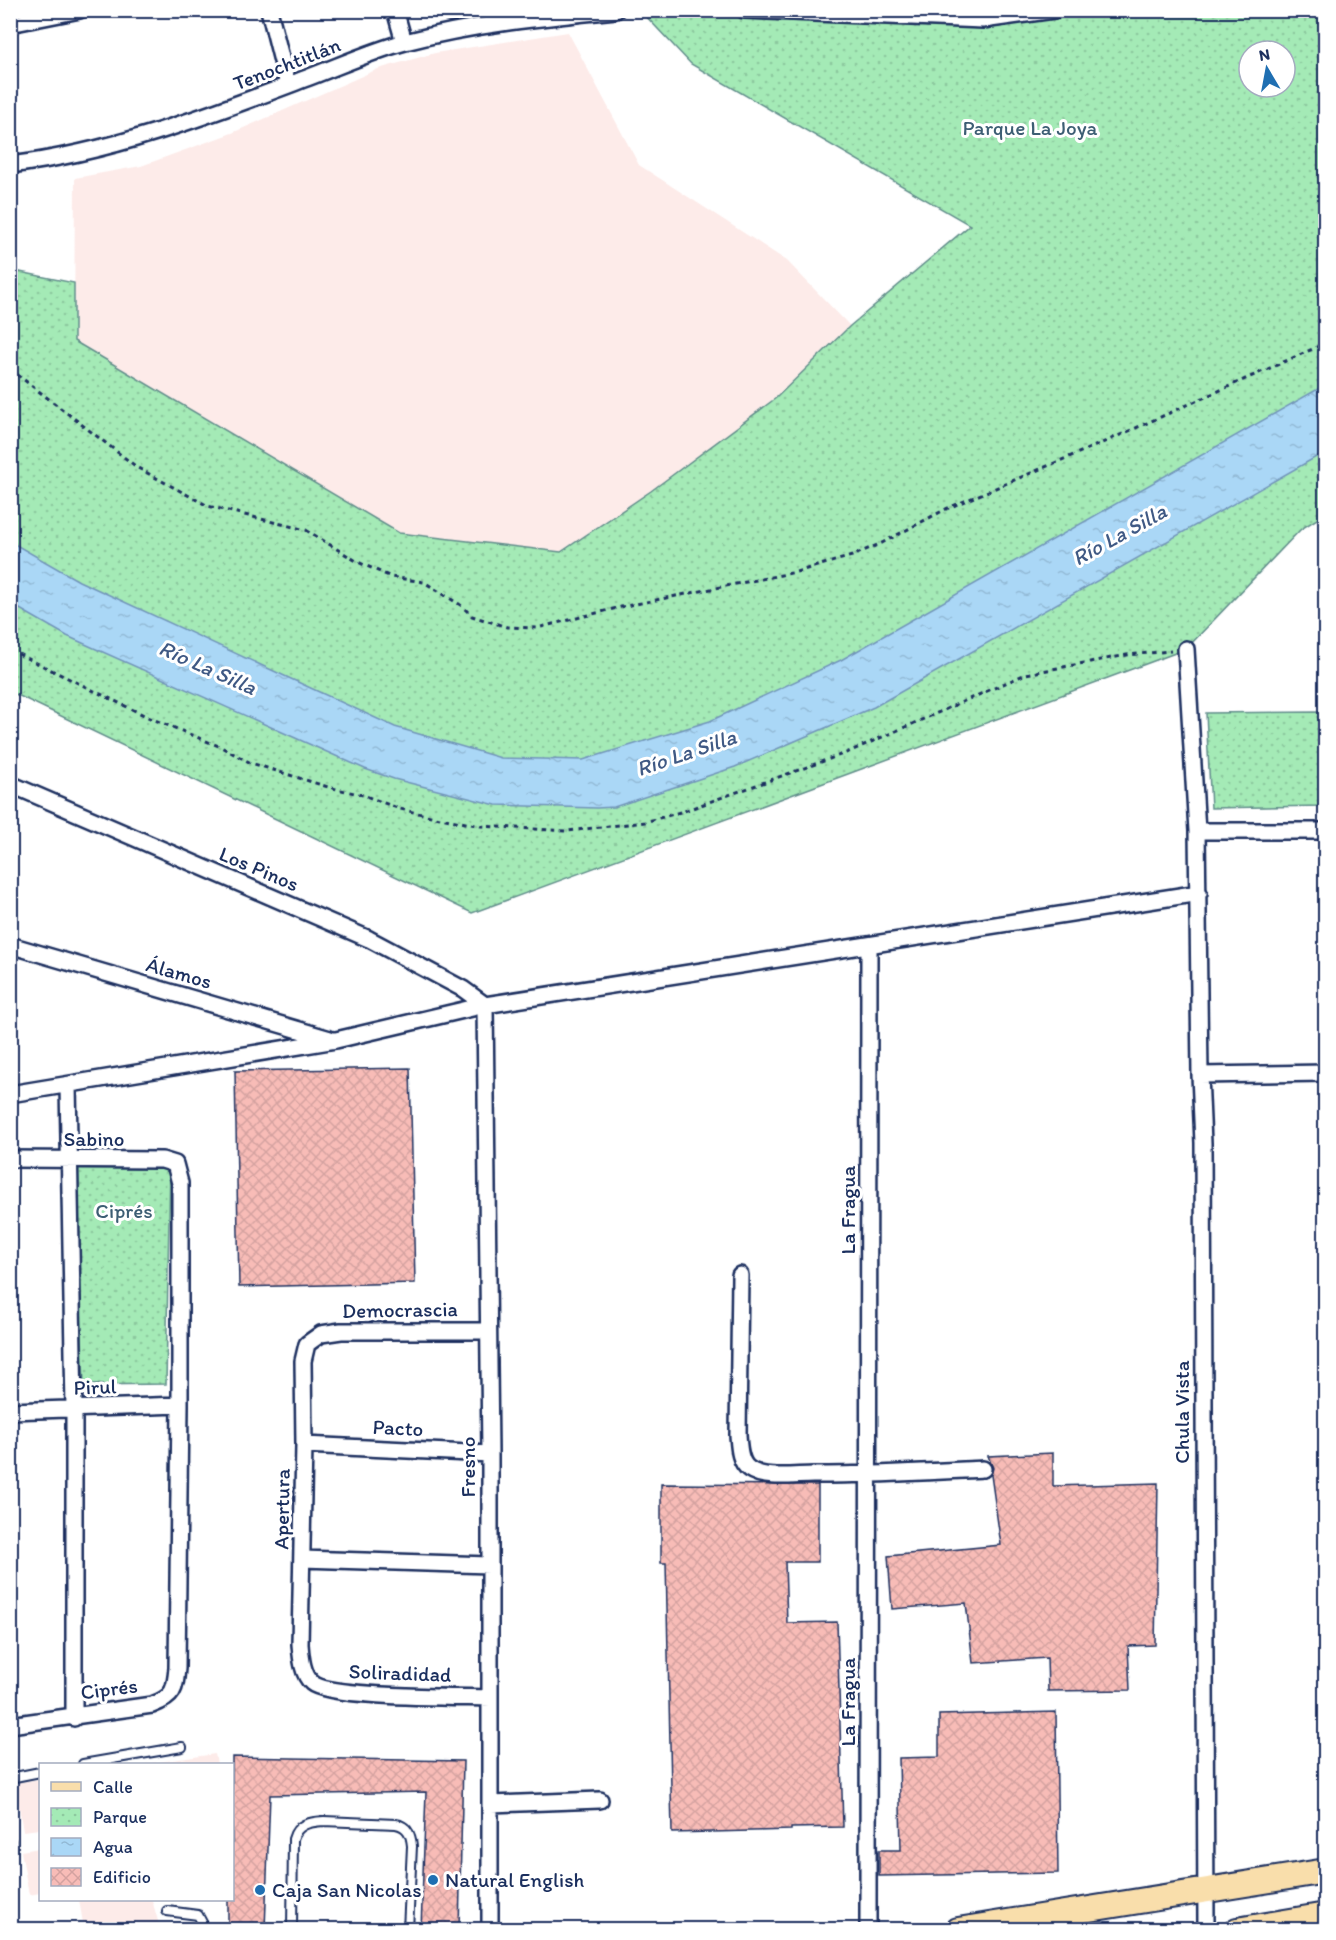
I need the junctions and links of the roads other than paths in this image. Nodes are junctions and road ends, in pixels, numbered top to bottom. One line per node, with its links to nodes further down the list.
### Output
1 (80, 10): 8 (street)
2 (269, 10): 10 (street)
3 (395, 10): 9 (street)
4 (616, 10): 7 (street, Tenochtitlán)
5 (744, 10): 6 (street)
6 (1054, 10)
7 (523, 14): 9 (street, Tenochtitlán)
8 (10, 24)
9 (404, 42): 10 (street, Tenochtitlán)
10 (288, 85): 11 (street, Tenochtitlán)
11 (10, 165)
12 (1185, 649): 14 (street)
13 (10, 784): 19 (street, Los Pinos)
14 (1197, 831): 15 (street); 16 (street)
15 (1326, 831)
16 (1199, 893): 18 (street); 22 (street, Chula Vista)
17 (10, 945): 20 (street, Álamos)
18 (869, 945): 19 (street); 37 (street, La Fragua)
19 (485, 1005): 20 (street); 29 (street, Fresno)
20 (336, 1040): 23 (street)
21 (1326, 1073): 22 (street)
22 (1200, 1075): 51 (street, Chula Vista)
23 (68, 1085): 24 (street); 26 (street, Ciprés)
24 (10, 1094)
25 (10, 1159): 26 (street, Sabino)
26 (70, 1160): 27 (street, Sabino); 32 (street, Ciprés)
27 (175, 1164): 31 (street, Ciprés)
28 (740, 1275): 37 (street)
29 (488, 1331): 30 (street, Democrascia); 35 (street, Fresno)
30 (313, 1338): 34 (street, Apertura)
31 (180, 1405): 32 (street, Pirul); 42 (street, Ciprés)
32 (74, 1408): 33 (street, Pirul); 42 (street, Ciprés)
33 (10, 1411)
34 (304, 1445): 35 (street, Pacto); 38 (street, Apertura)
35 (490, 1454): 39 (street, Fresno)
36 (983, 1469): 37 (street)
37 (870, 1475): 58 (street, La Fragua)
38 (302, 1559): 39 (street); 40 (street, Apertura)
39 (489, 1565): 41 (street, Fresno)
40 (311, 1682): 41 (street, Soliradidad)
41 (490, 1698): 49 (street, Fresno)
42 (74, 1718): 43 (street)
43 (10, 1725)
44 (182, 1747): 45 (lane)
45 (89, 1763)
46 (39, 1772): 47 (lane)
47 (10, 1778)
48 (600, 1800): 49 (street)
49 (491, 1804): 57 (street, Fresno)
50 (1326, 1871): 51 (main road)
51 (1206, 1889): 59 (main road); 60 (street, Chula Vista)
52 (167, 1911): 54 (lane)
53 (1326, 1915): 61 (main road)
54 (207, 1929)
55 (292, 1929): 56 (lane)
56 (408, 1929)
57 (490, 1929)
58 (868, 1929)
59 (958, 1929)
60 (1206, 1929)
61 (1237, 1929)

